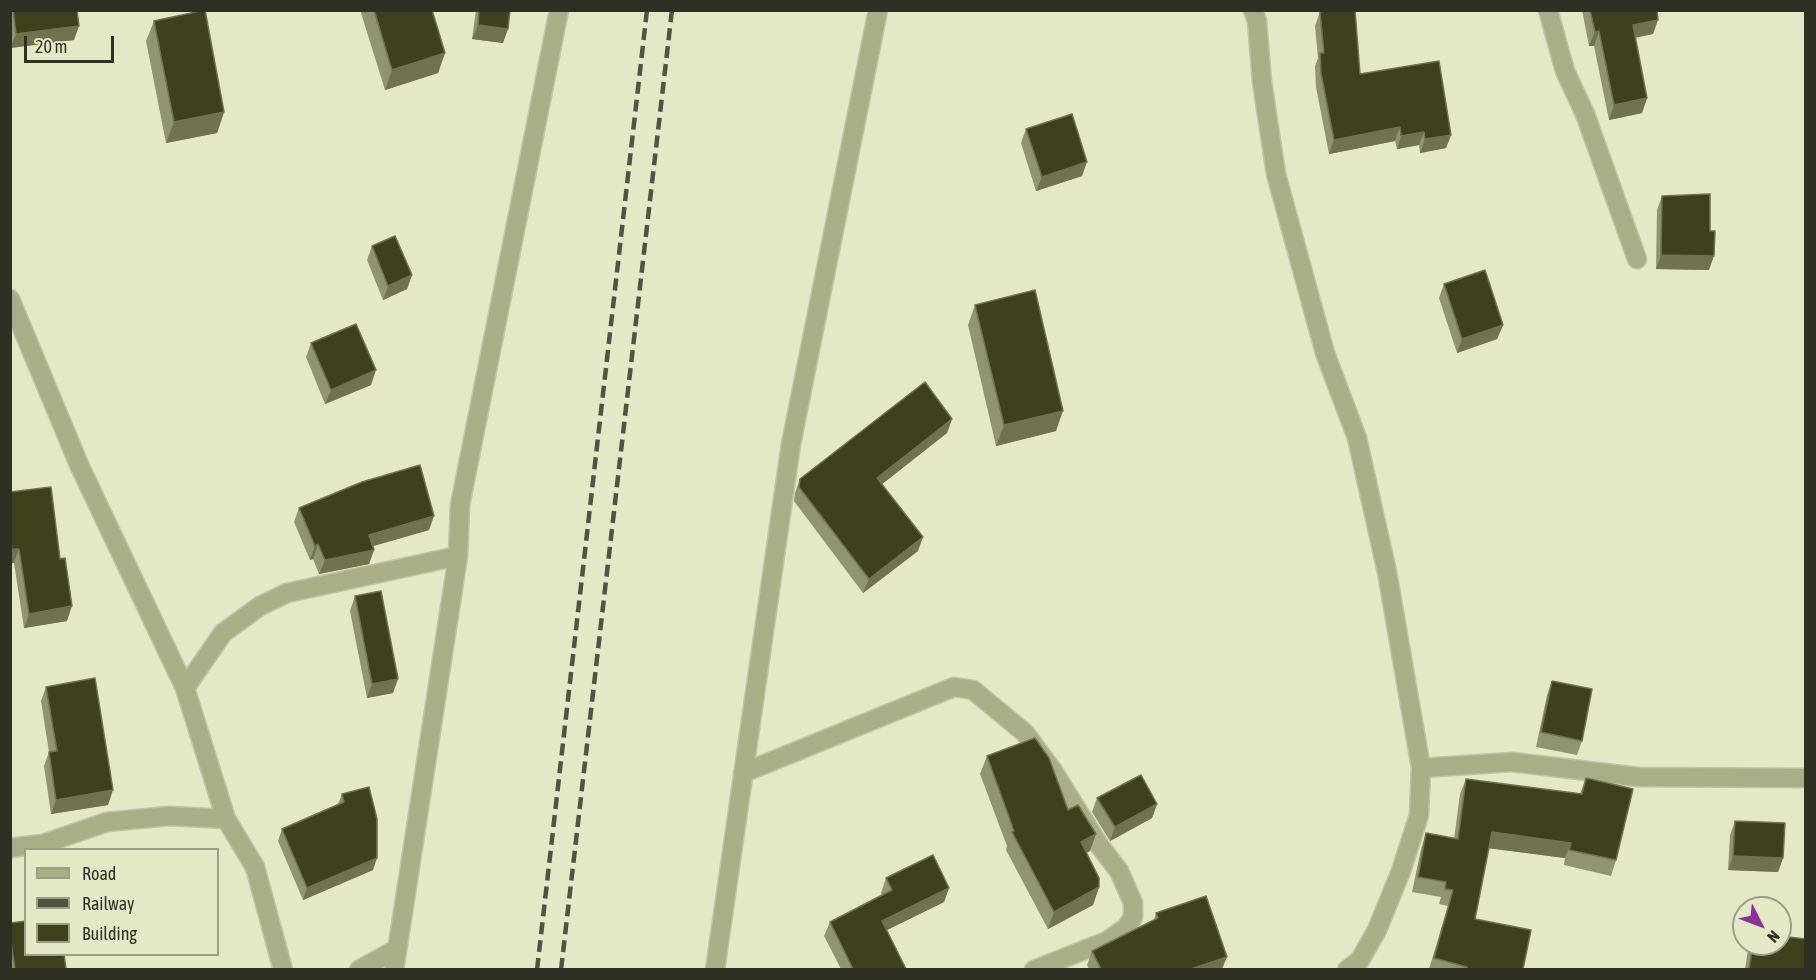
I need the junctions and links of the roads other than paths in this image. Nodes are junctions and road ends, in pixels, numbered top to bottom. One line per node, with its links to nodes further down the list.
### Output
1 (559, 10): 7 (street)
2 (878, 10): 10 (street)
3 (1253, 10): 9 (street)
4 (1548, 10): 5 (street)
5 (1637, 259)
6 (10, 299): 8 (street)
7 (458, 556): 8 (street); 14 (street)
8 (185, 688): 12 (street)
9 (1421, 768): 11 (street); 20 (street)
10 (743, 773): 18 (street); 19 (street)
11 (1806, 778)
12 (226, 819): 13 (street); 15 (street)
13 (10, 848)
14 (397, 949): 16 (street); 17 (street)
15 (283, 969)
16 (359, 969)
17 (394, 969)
18 (715, 969)
19 (1034, 969)
20 (1347, 969)

